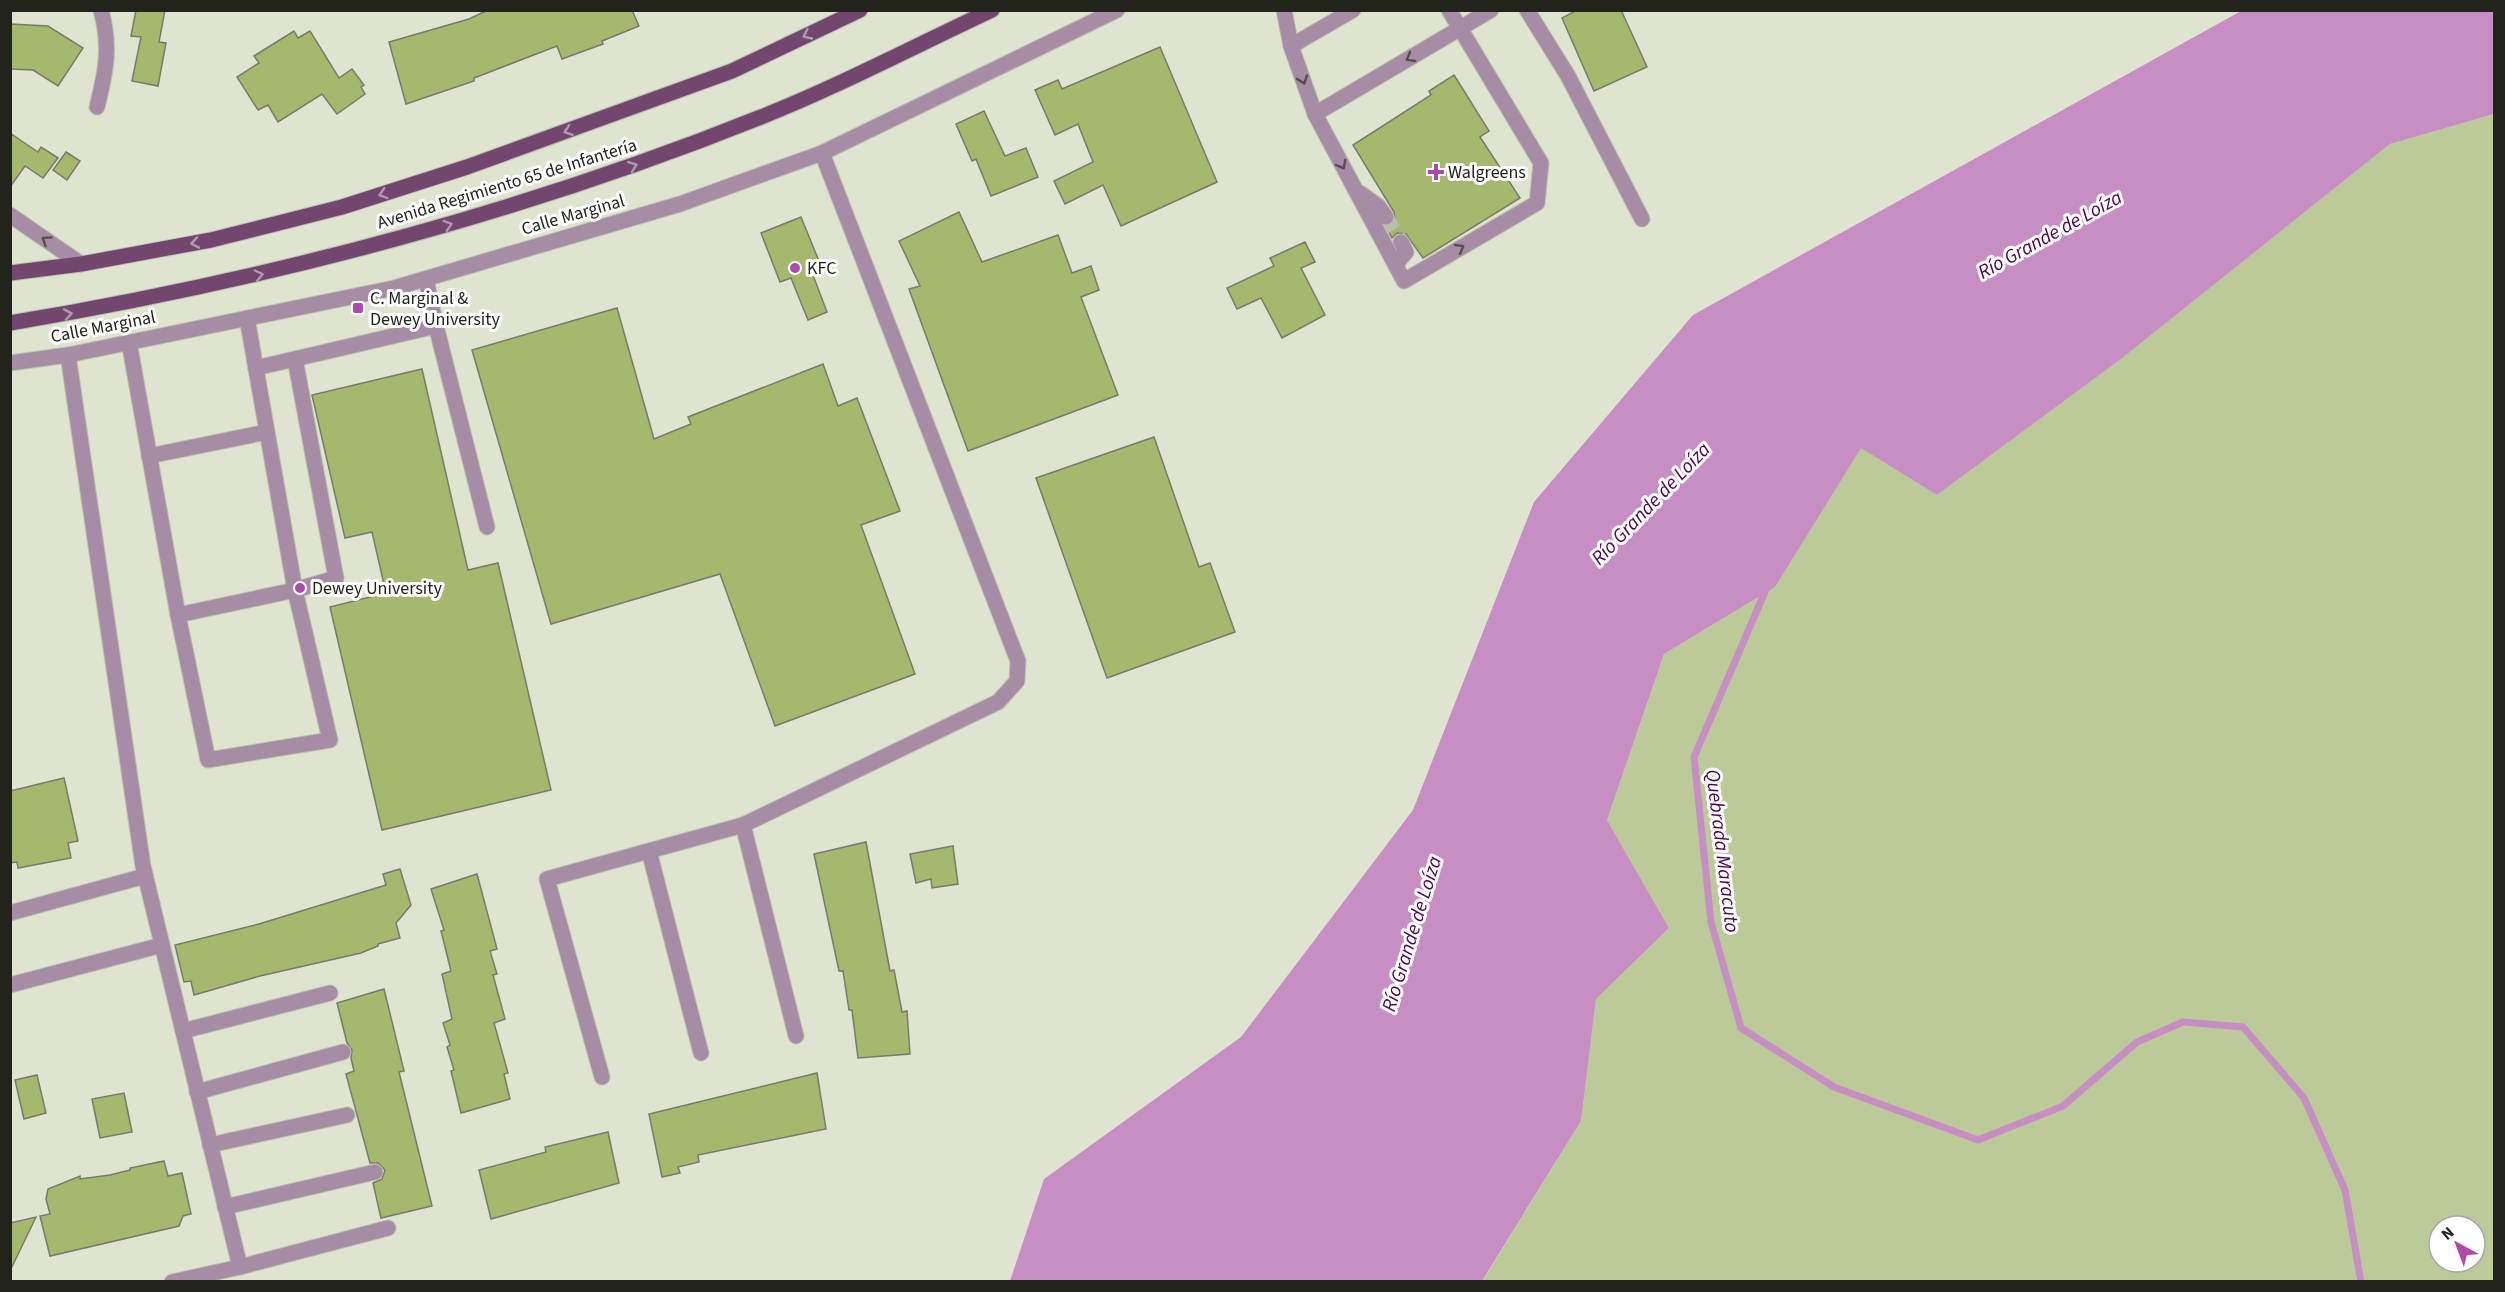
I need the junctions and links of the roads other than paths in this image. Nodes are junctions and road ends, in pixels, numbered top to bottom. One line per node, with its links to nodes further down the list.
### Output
1 (101, 10): 12 (street)
2 (860, 10): 20 (main road, Avenida Regimiento 65 de Infantería, one-way to 20)
3 (992, 10): 25 (main road, Avenida Regimiento 65 de Infantería, one-way to 3)
4 (1117, 10): 14 (street, Calle Marginal)
5 (1284, 10): 11 (street)
6 (1353, 10): 11 (street)
7 (1449, 10): 10 (street)
8 (1491, 10): 10 (street)
9 (1527, 10): 18 (street)
10 (1461, 28): 13 (street, one-way to 13); 21 (street, one-way to 10)
11 (1291, 46): 13 (street, one-way to 13)
12 (97, 107)
13 (1315, 114): 15 (street, one-way to 15)
14 (822, 153): 23 (street, Calle Marginal); 37 (street)
15 (1355, 189): 17 (street); 21 (street)
16 (10, 215): 20 (street, one-way to 16)
17 (1386, 217)
18 (1642, 219)
19 (1401, 242): 21 (street)
20 (81, 264): 22 (main road, Avenida Regimiento 65 de Infantería)
21 (1396, 264)
22 (10, 273)
23 (426, 279): 24 (street, Calle Marginal); 26 (street)
24 (247, 318): 27 (street, Calle Marginal); 31 (street)
25 (10, 324)
26 (436, 326): 29 (street); 34 (street)
27 (129, 342): 28 (street, Calle Marginal); 33 (street)
28 (68, 355): 30 (street, Calle Marginal); 39 (street)
29 (295, 358): 31 (street); 35 (street)
30 (10, 363)
31 (256, 368): 32 (street)
32 (267, 432): 33 (street); 35 (street)
33 (149, 456): 36 (street)
34 (487, 527)
35 (295, 590): 36 (street); 36 (street)
36 (178, 615)
37 (743, 825): 38 (street); 45 (street)
38 (649, 851): 47 (street); 48 (street)
39 (145, 876): 40 (street); 41 (street)
40 (10, 913)
41 (162, 945): 42 (street); 44 (street)
42 (10, 984)
43 (330, 993): 44 (street)
44 (183, 1031): 49 (street)
45 (796, 1036)
46 (343, 1052): 49 (street)
47 (701, 1053)
48 (602, 1077)
49 (197, 1092): 51 (street)
50 (347, 1115): 51 (street)
51 (210, 1145): 53 (street)
52 (375, 1172): 53 (street)
53 (225, 1208): 55 (street)
54 (388, 1228): 55 (street)
55 (240, 1267): 56 (street)
56 (172, 1281)

